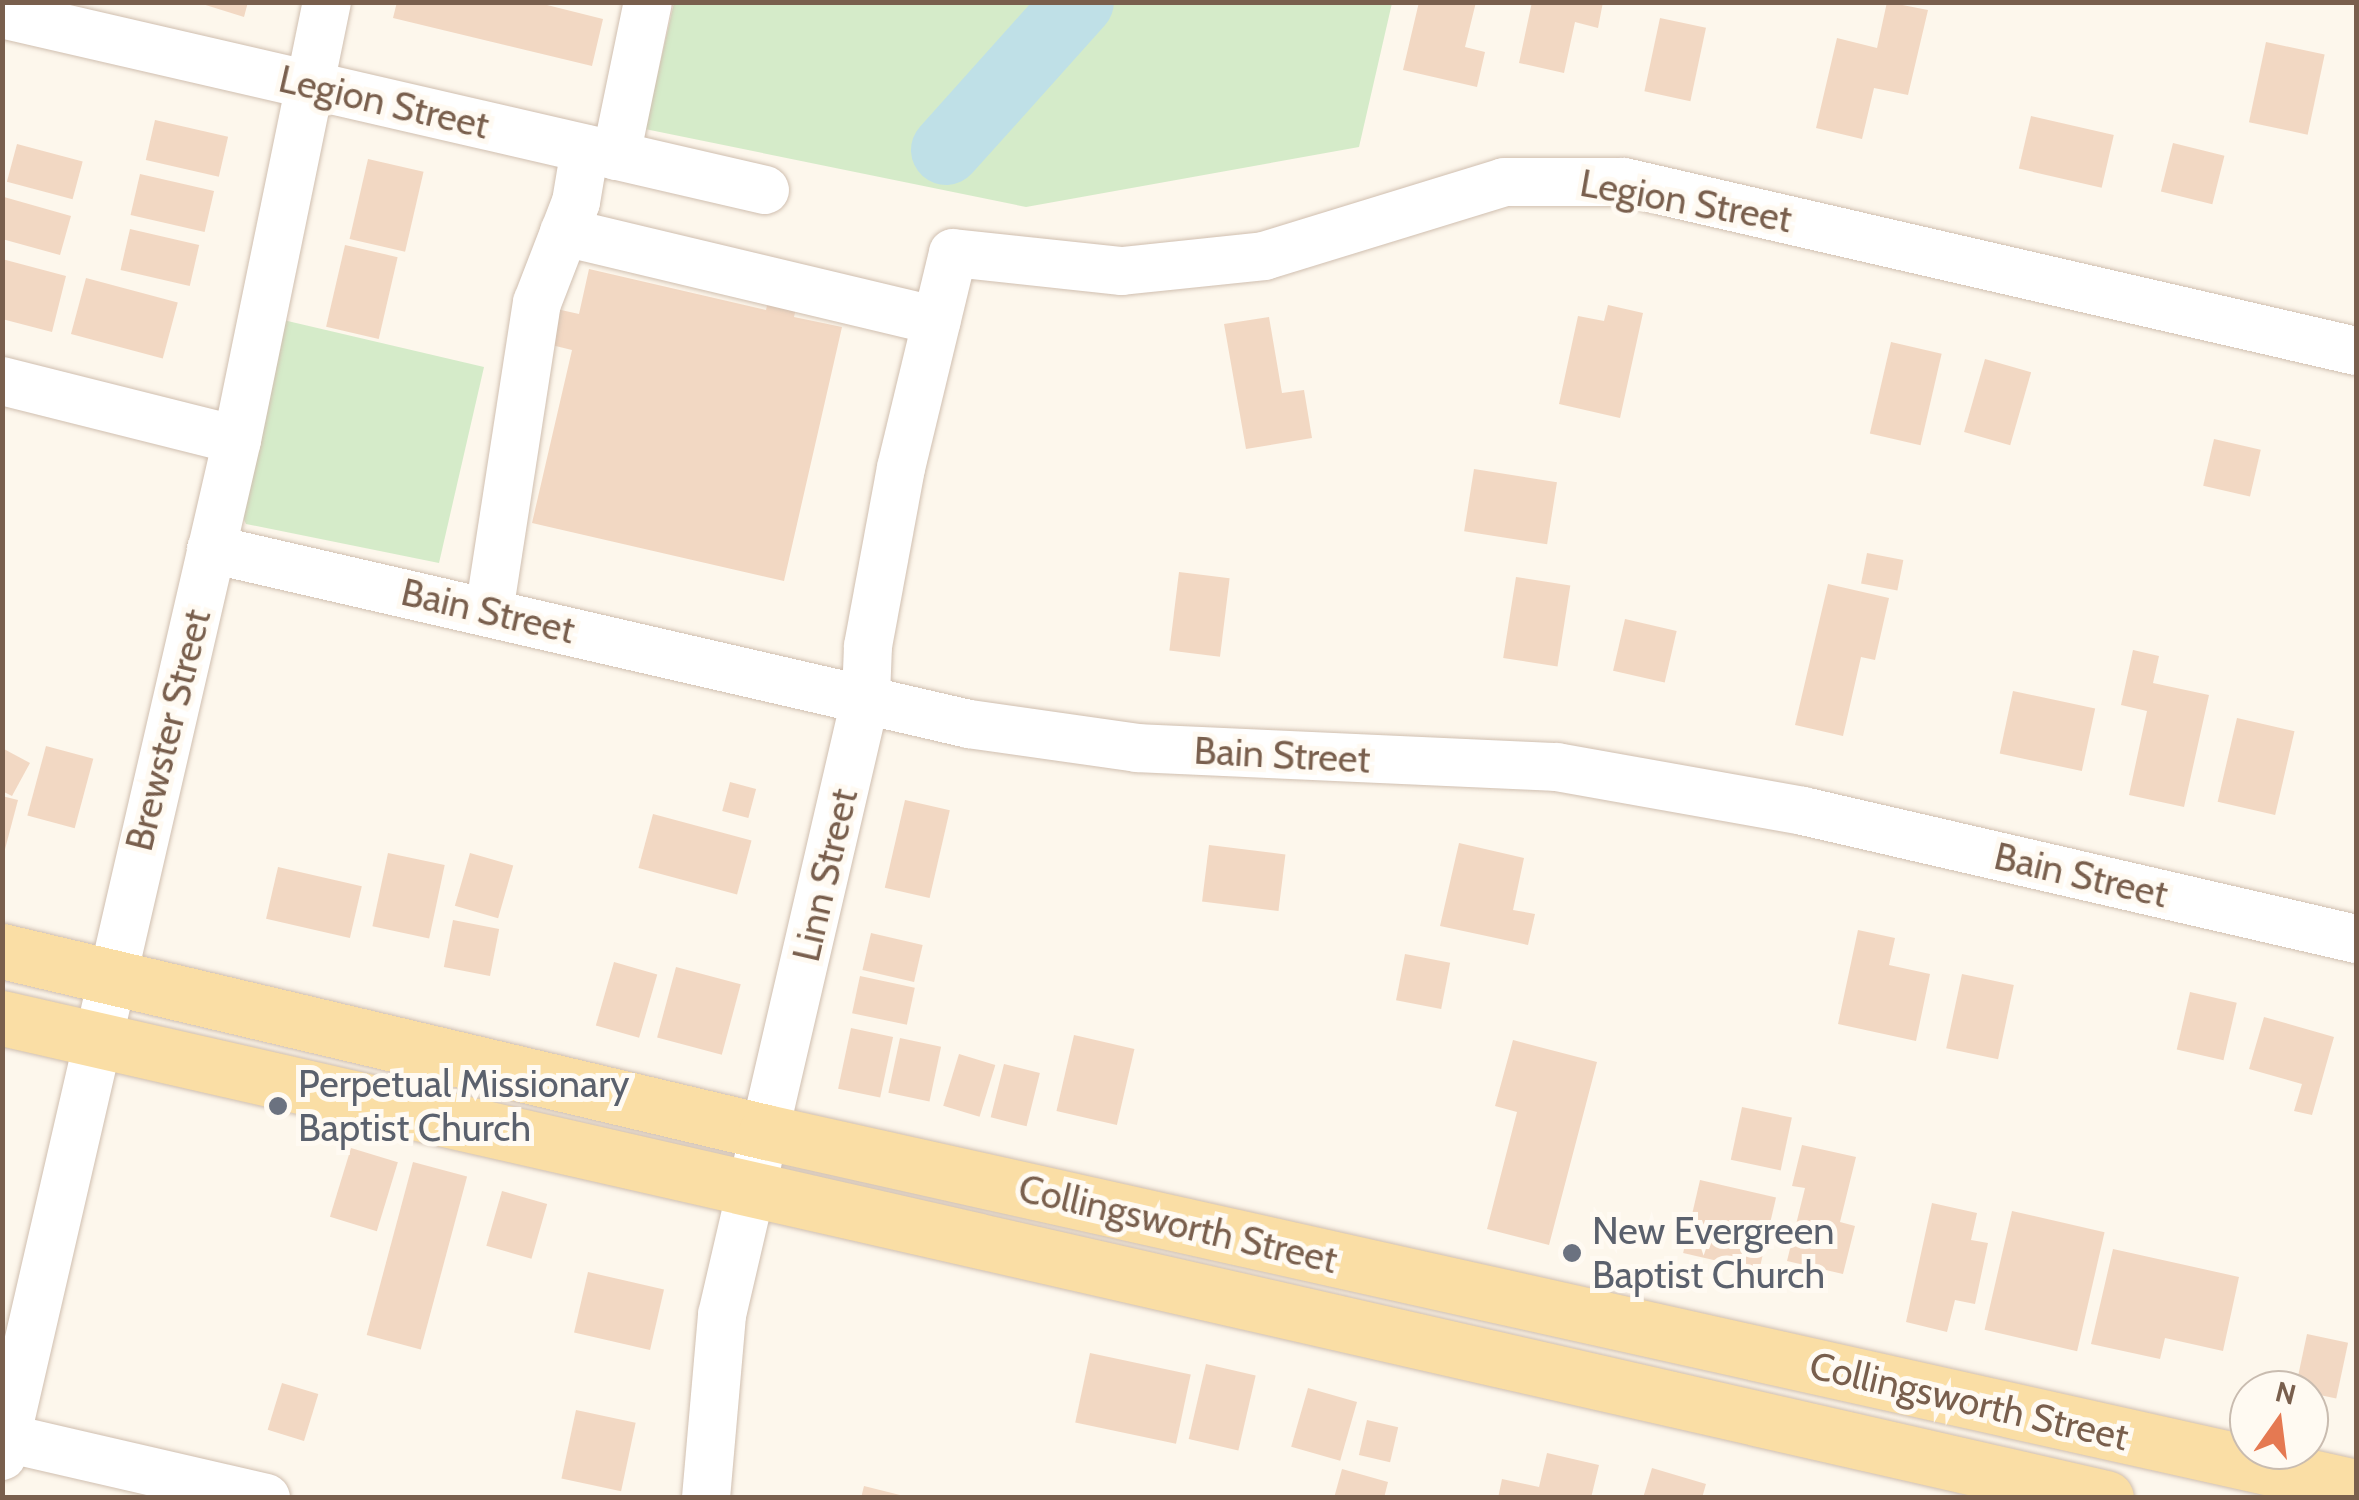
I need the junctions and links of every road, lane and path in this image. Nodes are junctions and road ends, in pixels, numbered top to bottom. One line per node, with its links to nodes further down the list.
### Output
1 (327, 2): 5 (street, Brewster Street)
2 (648, 3): 6 (street)
3 (2, 14): 4 (street, Legion Street)
4 (116, 21): 5 (street, Legion Street)
5 (308, 85): 6 (street, Legion Street); 13 (street, Brewster Street)
6 (601, 152): 7 (street, Legion Street); 8 (street)
7 (765, 190)
8 (564, 232): 10 (street); 15 (street)
9 (953, 252): 10 (street, Linn Street); 11 (street, Legion Street)
10 (936, 321): 16 (street, Linn Street)
11 (2356, 352)
12 (2, 381): 13 (street)
13 (237, 440): 14 (street, Brewster Street)
14 (212, 549): 15 (street, Bain Street); 19 (street, Brewster Street)
15 (489, 612): 16 (street, Bain Street)
16 (866, 696): 17 (street, Bain Street); 22 (street, Linn Street)
17 (2356, 939)
18 (2, 951): 19 (main road, Collingsworth Street)
19 (108, 976): 21 (street, Brewster Street); 22 (main road, Collingsworth Street)
20 (2, 1018): 21 (main road, Collingsworth Street)
21 (94, 1039): 23 (main road, Collingsworth Street); 24 (street, Brewster Street)
22 (766, 1132): 23 (street, Linn Street); 25 (main road, Collingsworth Street)
23 (751, 1193): 27 (street, Linn Street); 28 (main road, Collingsworth Street)
24 (4, 1444): 26 (street)
25 (2356, 1487)
26 (266, 1498)
27 (706, 1498)
28 (2106, 1498)

